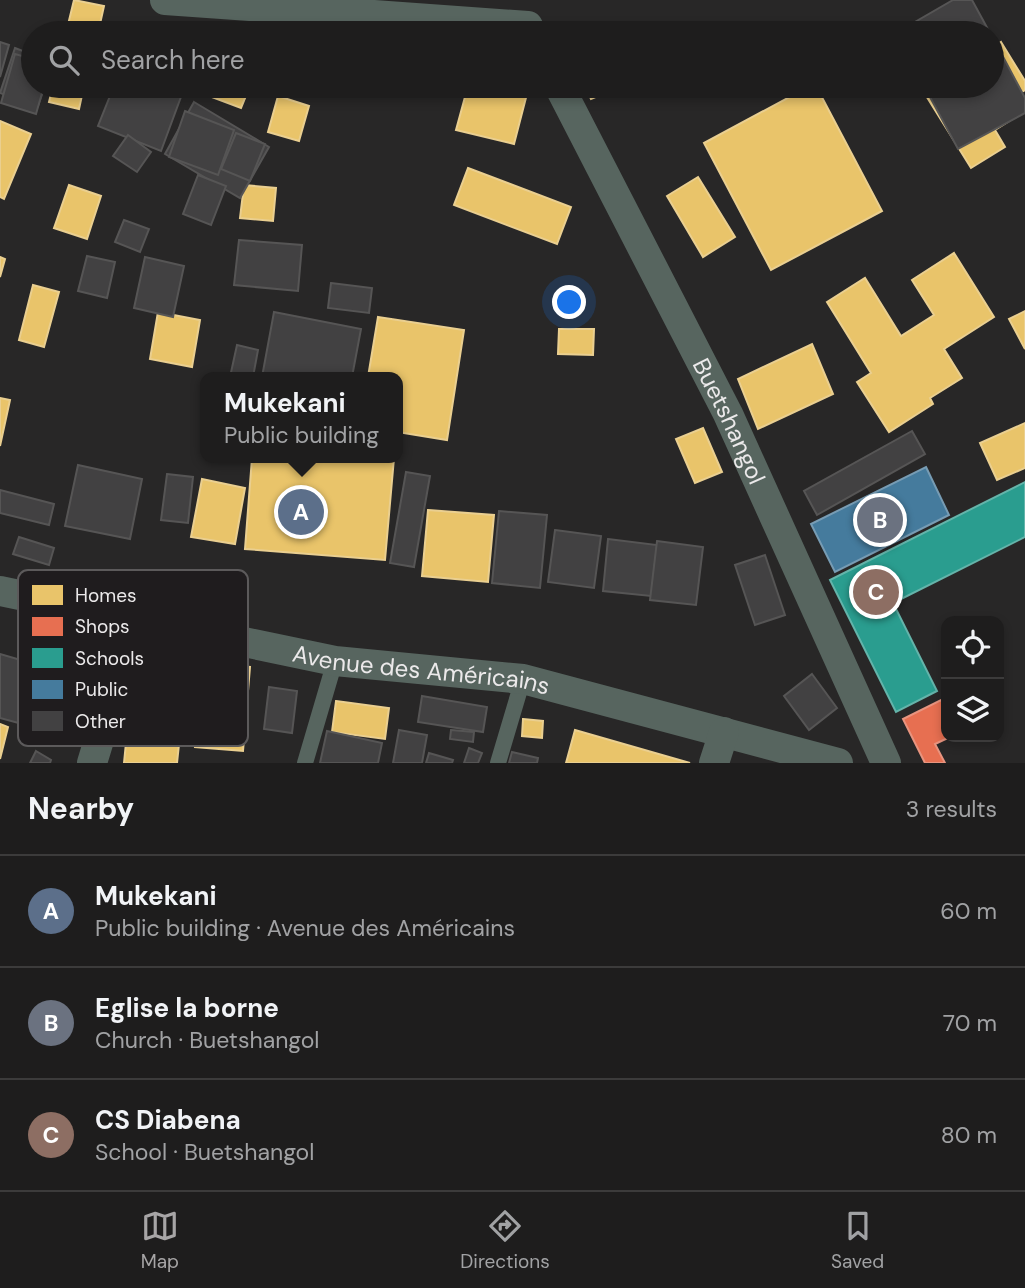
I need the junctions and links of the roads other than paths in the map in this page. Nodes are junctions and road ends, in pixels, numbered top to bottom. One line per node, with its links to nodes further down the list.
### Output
1 (165, 0): 3 (street)
2 (480, 0): 3 (street)
3 (434, 18): 4 (street)
4 (525, 20)
5 (565, 98): 18 (street, Buetshangol)
6 (0, 591): 7 (street, Avenue des Américains)
7 (18, 595)
8 (248, 643): 9 (street, Avenue des Américains)
9 (335, 662): 10 (street, Avenue des Américains); 14 (lane)
10 (523, 679): 11 (street, Avenue des Américains); 15 (lane)
11 (724, 732): 16 (street); 17 (street, Avenue des Américains)
12 (97, 746): 13 (street)
13 (92, 763)
14 (306, 763)
15 (498, 763)
16 (714, 763)
17 (838, 763)
18 (886, 763)

